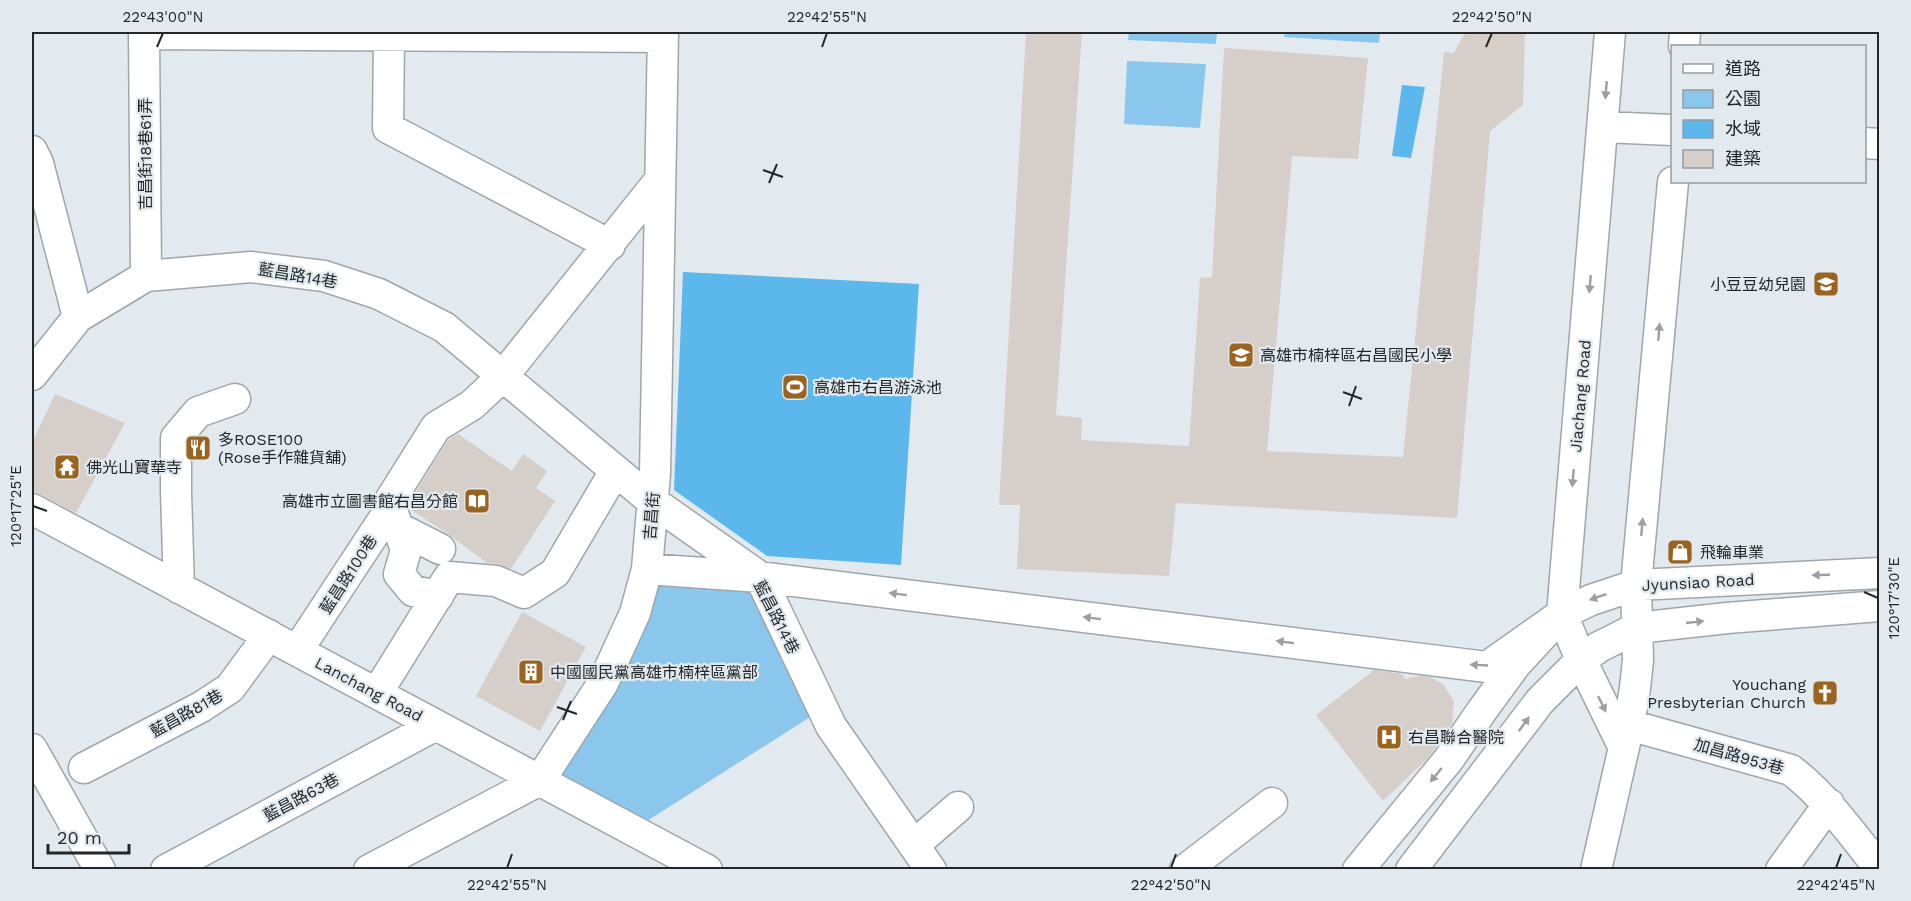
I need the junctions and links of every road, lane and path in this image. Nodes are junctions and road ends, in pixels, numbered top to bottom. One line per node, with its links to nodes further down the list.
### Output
1 (1610, 32): 5 (street, Jiachang Road, one-way to 5)
2 (144, 33): 4 (street); 11 (street, 吉昌街18巷61弄)
3 (663, 34): 4 (street); 8 (street, 吉昌街)
4 (389, 36): 10 (street)
5 (1603, 127): 6 (street); 27 (street, Jiachang Road, one-way to 27)
6 (1671, 130)
7 (32, 152): 12 (street)
8 (660, 180): 10 (street); 17 (street, 吉昌街)
9 (1673, 183): 23 (street, one-way to 9)
10 (610, 245): 14 (street)
11 (146, 276): 12 (street, 藍昌路14巷); 14 (street, 藍昌路14巷)
12 (78, 317): 13 (street)
13 (32, 375)
14 (503, 376): 16 (street, 藍昌路14巷); 25 (street)
15 (234, 399): 24 (street)
16 (615, 471): 17 (street, 藍昌路14巷); 25 (street)
17 (652, 501): 20 (street, 吉昌街); 22 (street, 藍昌路14巷)
18 (32, 509): 24 (street, Lanchang Road)
19 (440, 549): 30 (street, 藍昌路100巷)
20 (647, 568): 22 (street); 37 (street, 吉昌街)
21 (1880, 573): 23 (street, Jyunsiao Road, one-way to 23)
22 (760, 577): 27 (street, one-way to 22); 41 (street, 藍昌路14巷)
23 (1636, 585): 27 (street, Jyunsiao Road, one-way to 27); 28 (street)
24 (179, 588): 29 (street, Lanchang Road)
25 (438, 596): 32 (street)
26 (1880, 606): 28 (street, one-way to 26)
27 (1562, 614): 31 (street, Jiachang Road); 49 (street, Jyunsiao Road, one-way to 49)
28 (1637, 628): 31 (street); 34 (street)
29 (269, 635): 30 (street, Lanchang Road); 36 (street, 藍昌路81巷)
30 (297, 651): 32 (street, Lanchang Road)
31 (1581, 660): 34 (street, Jiachang Road, one-way to 34); 50 (street, one-way to 31)
32 (377, 693): 33 (street, Lanchang Road)
33 (436, 724): 37 (street, Lanchang Road); 44 (street, 藍昌路63巷)
34 (1626, 736): 39 (street, 加昌路953巷); 51 (street)
35 (32, 749): 43 (street)
36 (84, 768)
37 (540, 780): 45 (street, 吉昌街); 46 (street, Lanchang Road)
38 (1272, 803): 48 (street)
39 (1829, 804): 42 (street, 加昌路953巷); 52 (street)
40 (958, 807): 41 (street)
41 (914, 845): 47 (street, 藍昌路14巷)
42 (1880, 869)
43 (100, 870)
44 (166, 870)
45 (369, 870)
46 (707, 870)
47 (932, 870)
48 (1185, 870)
49 (1358, 870)
50 (1411, 870)
51 (1596, 870)
52 (1781, 870)

